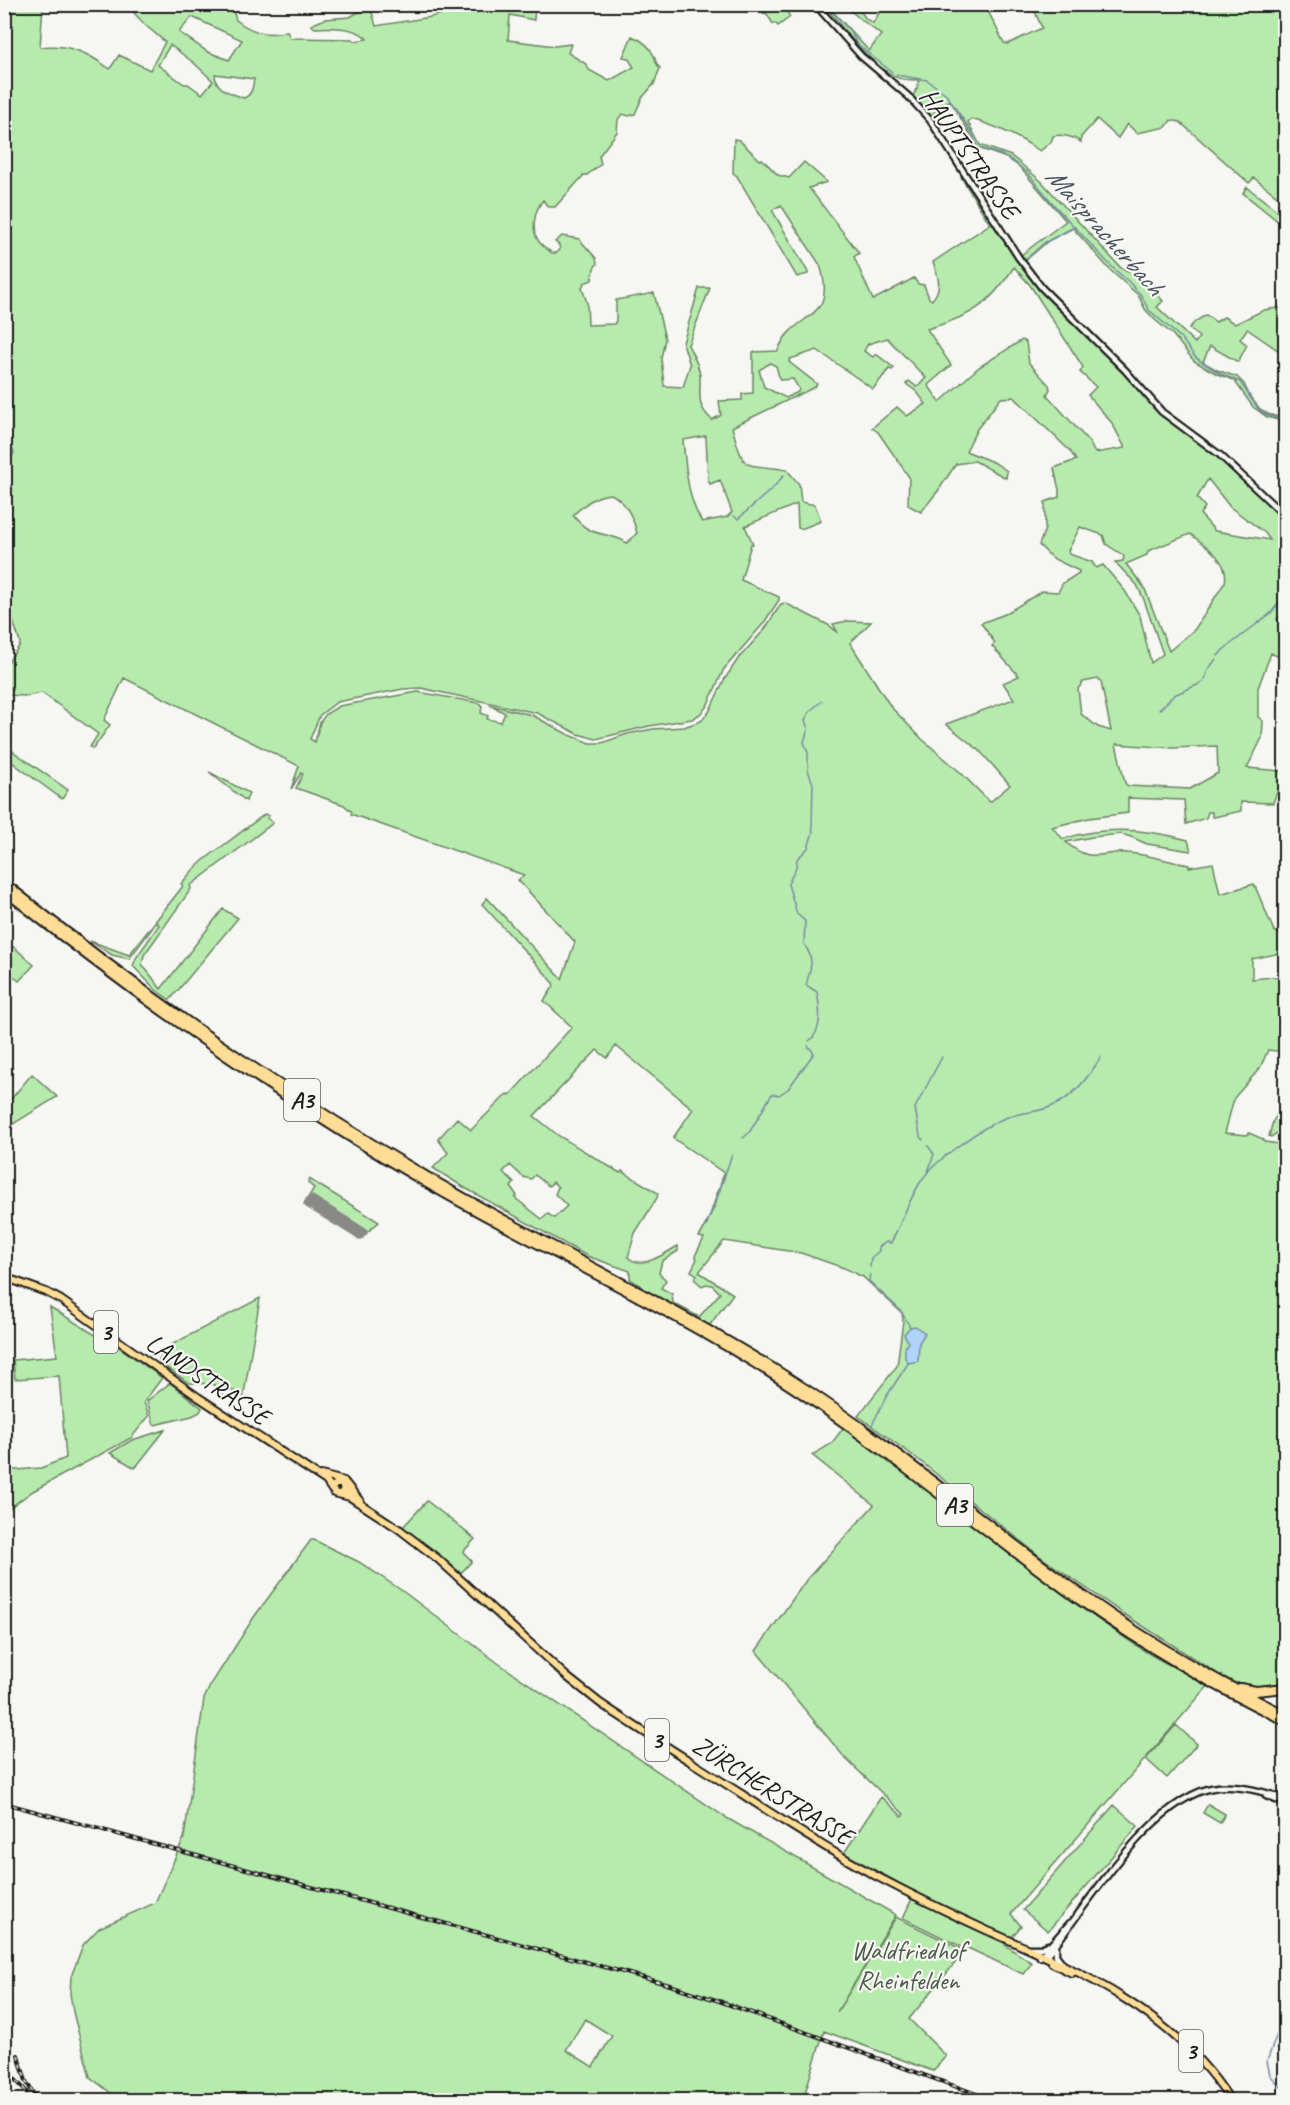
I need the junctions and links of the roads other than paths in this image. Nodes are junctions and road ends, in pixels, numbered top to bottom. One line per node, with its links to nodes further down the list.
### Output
1 (815, 4): 2 (main road, HAUPTSTRASSE)
2 (1286, 517)
3 (4, 883): 6 (highway, A3)
4 (4, 890): 6 (highway, A3)
5 (4, 1277): 7 (main road, LANDSTRASSE / 3)
6 (623, 1286): 11 (highway, A3); 16 (highway, A3)
7 (312, 1472): 8 (main road, LANDSTRASSE / 3); 10 (main road)
8 (334, 1487): 9 (main road); 9 (main road)
9 (342, 1492): 10 (main road, ZÜRCHERSTRASSE / 3)
10 (364, 1506): 18 (main road, ZÜRCHERSTRASSE / 3)
11 (1221, 1682): 12 (highway); 15 (highway, A3)
12 (1286, 1688)
13 (1286, 1697): 14 (highway)
14 (1286, 1709)
15 (1286, 1715)
16 (1286, 1721)
17 (1286, 1801): 19 (main road)
18 (995, 1934): 20 (main road, ZÜRCHERSTRASSE / 3); 21 (main road, ZÜRCHERSTRASSE / 3)
19 (1053, 1944): 20 (main road); 21 (main road); 22 (main road)
20 (1029, 1948): 21 (main road, ZÜRCHERSTRASSE / 3)
21 (1043, 1957): 22 (main road, ZÜRCHERSTRASSE / 3); 23 (main road, ZÜRCHERSTRASSE / 3)
22 (1063, 1964): 23 (main road, ZÜRCHERSTRASSE / 3)
23 (1090, 1979): 24 (main road, ZÜRCHERSTRASSE / 3)
24 (1230, 2100)

